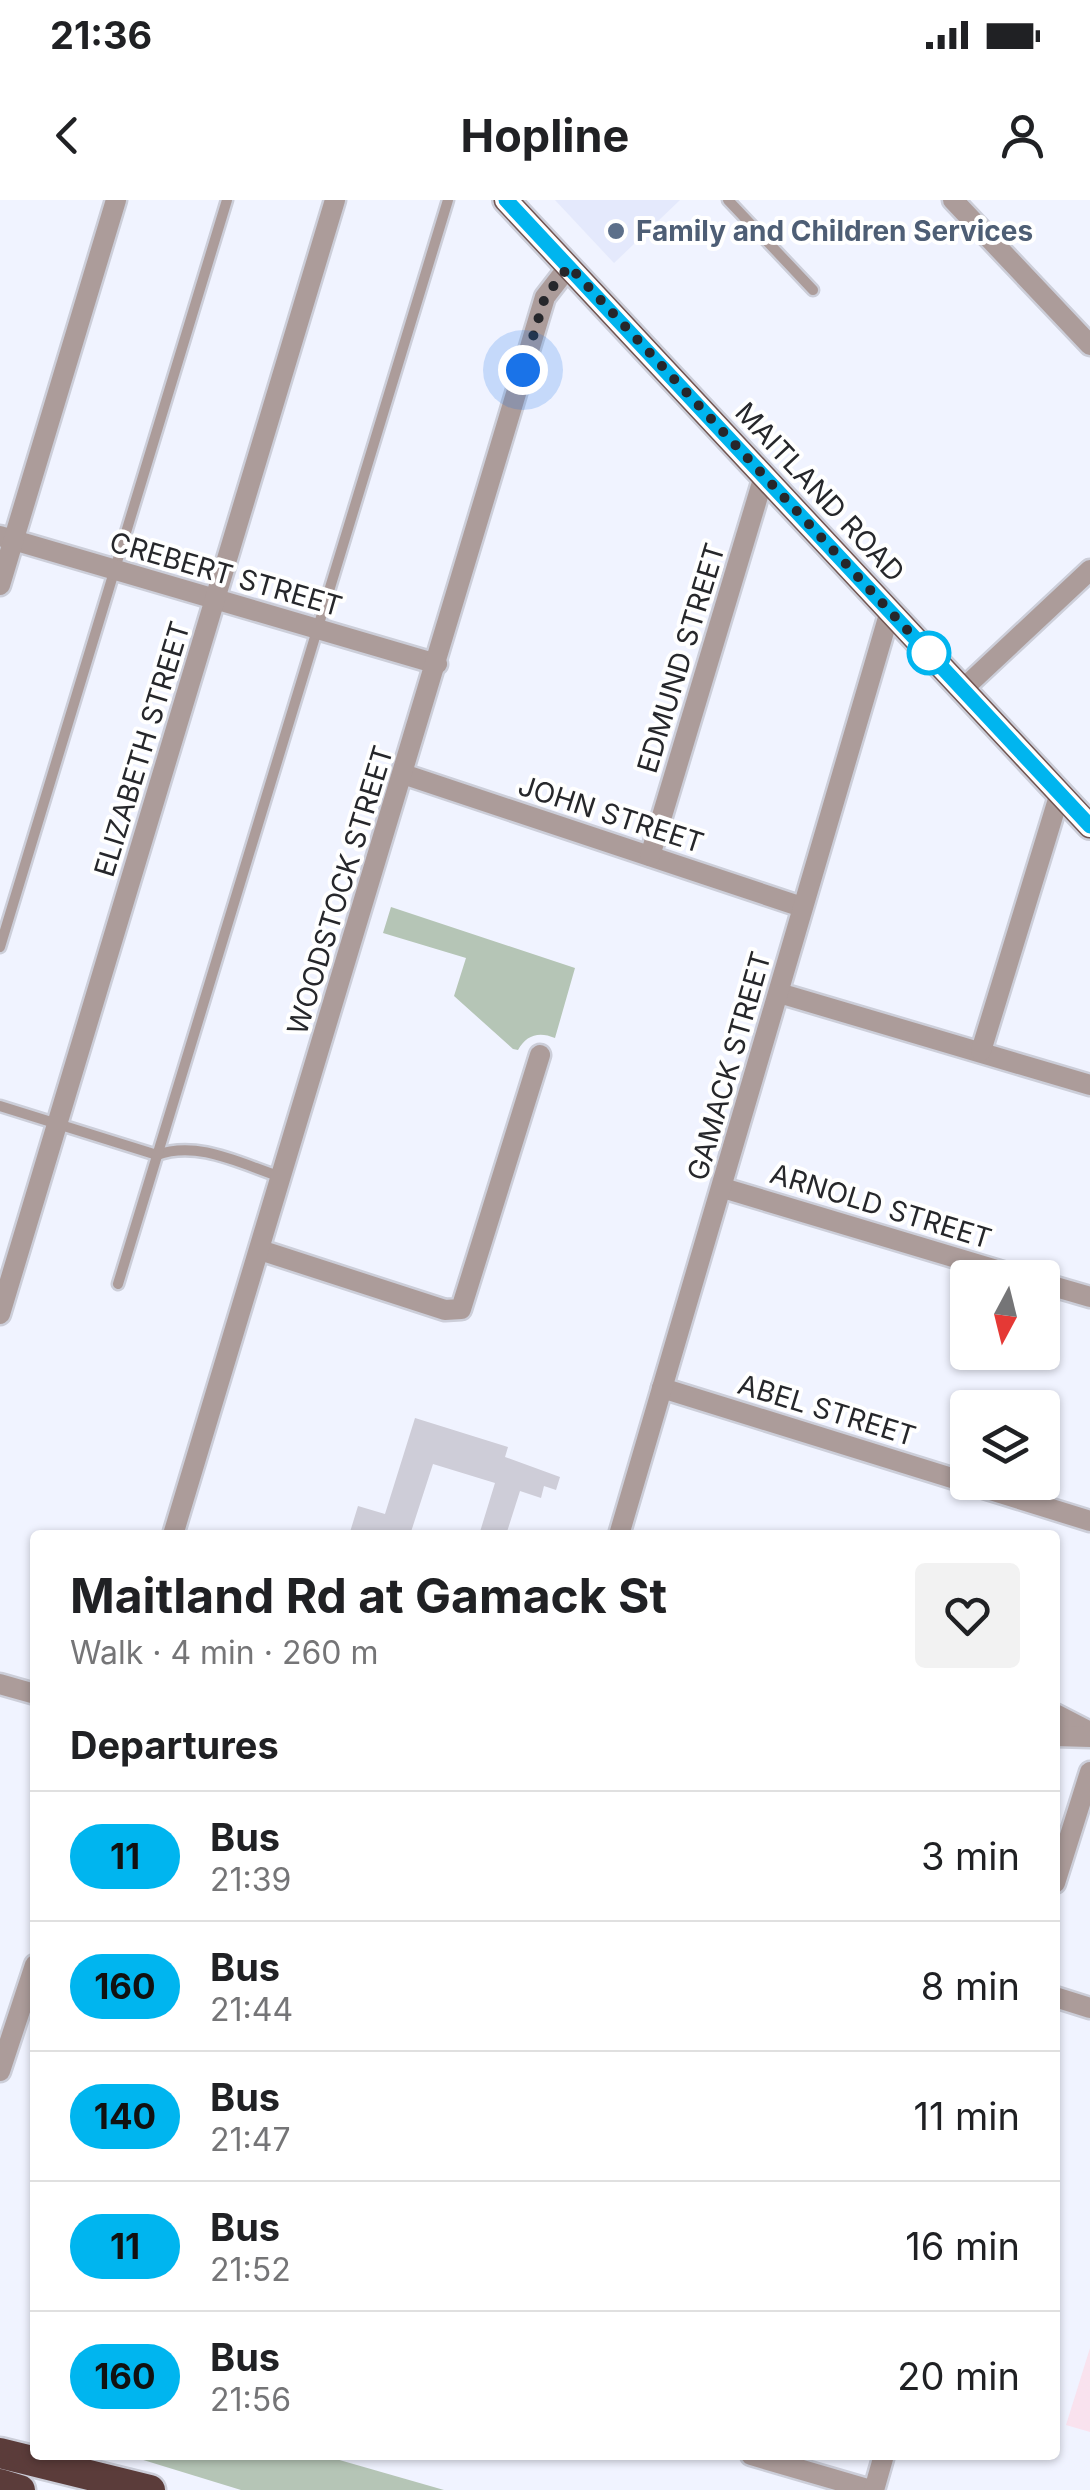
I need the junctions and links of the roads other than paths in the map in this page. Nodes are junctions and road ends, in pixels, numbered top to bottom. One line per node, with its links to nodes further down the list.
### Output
1 (116, 200): 12 (street)
2 (227, 200): 13 (lane)
3 (336, 200): 16 (street, ELIZABETH STREET)
4 (448, 200): 18 (lane)
5 (506, 200): 8 (main road, MAITLAND ROAD)
6 (728, 200): 9 (lane)
7 (953, 200): 10 (street)
8 (569, 266): 11 (main road, MAITLAND ROAD); 19 (street, WOODSTOCK STREET)
9 (813, 290)
10 (1090, 346)
11 (764, 476): 17 (main road, MAITLAND ROAD); 24 (street, EDMUND STREET)
12 (7, 538): 13 (street, CREBERT STREET); 15 (street)
13 (114, 570): 16 (street, CREBERT STREET); 26 (lane)
14 (1090, 570): 20 (street)
15 (0, 585)
16 (216, 599): 18 (street, CREBERT STREET); 32 (street, ELIZABETH STREET)
17 (890, 611): 20 (main road, MAITLAND ROAD); 25 (street, GAMACK STREET)
18 (318, 630): 19 (street, CREBERT STREET); 33 (lane)
19 (437, 664): 21 (street, WOODSTOCK STREET)
20 (962, 689): 22 (main road, MAITLAND ROAD)
21 (403, 774): 24 (street, JOHN STREET); 34 (street, WOODSTOCK STREET)
22 (1060, 793): 23 (main road, MAITLAND ROAD); 28 (street)
23 (1090, 826)
24 (650, 856): 25 (street, JOHN STREET)
25 (802, 907): 27 (street, GAMACK STREET)
26 (0, 947)
27 (779, 994): 28 (street); 35 (street, GAMACK STREET)
28 (980, 1051): 30 (street)
29 (540, 1054): 36 (street)
30 (1090, 1086)
31 (0, 1106): 32 (lane)
32 (57, 1123): 33 (lane); 41 (street, ELIZABETH STREET)
33 (157, 1155): 34 (lane); 38 (lane)
34 (283, 1178): 36 (street, WOODSTOCK STREET)
35 (723, 1188): 37 (street, ARNOLD STREET); 42 (street, GAMACK STREET)
36 (260, 1250): 44 (street, WOODSTOCK STREET)
37 (963, 1260)
38 (118, 1284)
39 (1060, 1289): 40 (street)
40 (1090, 1298)
41 (0, 1314)
42 (662, 1388): 43 (street, ABEL STREET); 45 (street, GAMACK STREET)
43 (1090, 1521)
44 (175, 1530)
45 (620, 1530)
46 (0, 1684): 47 (street)
47 (30, 1693)
48 (1060, 1717): 49 (street)
49 (1090, 1735): 50 (street)
50 (1060, 1736)
51 (1090, 1772): 52 (street)
52 (1060, 1867)
53 (30, 1980): 56 (street)
54 (1060, 1998): 55 (street)
55 (1087, 2002)
56 (0, 2070)
57 (0, 2453): 62 (highway)
58 (768, 2460): 63 (street)
59 (882, 2460): 63 (street)
60 (0, 2484): 61 (highway)
61 (20, 2490)
62 (150, 2490)
63 (872, 2490)

